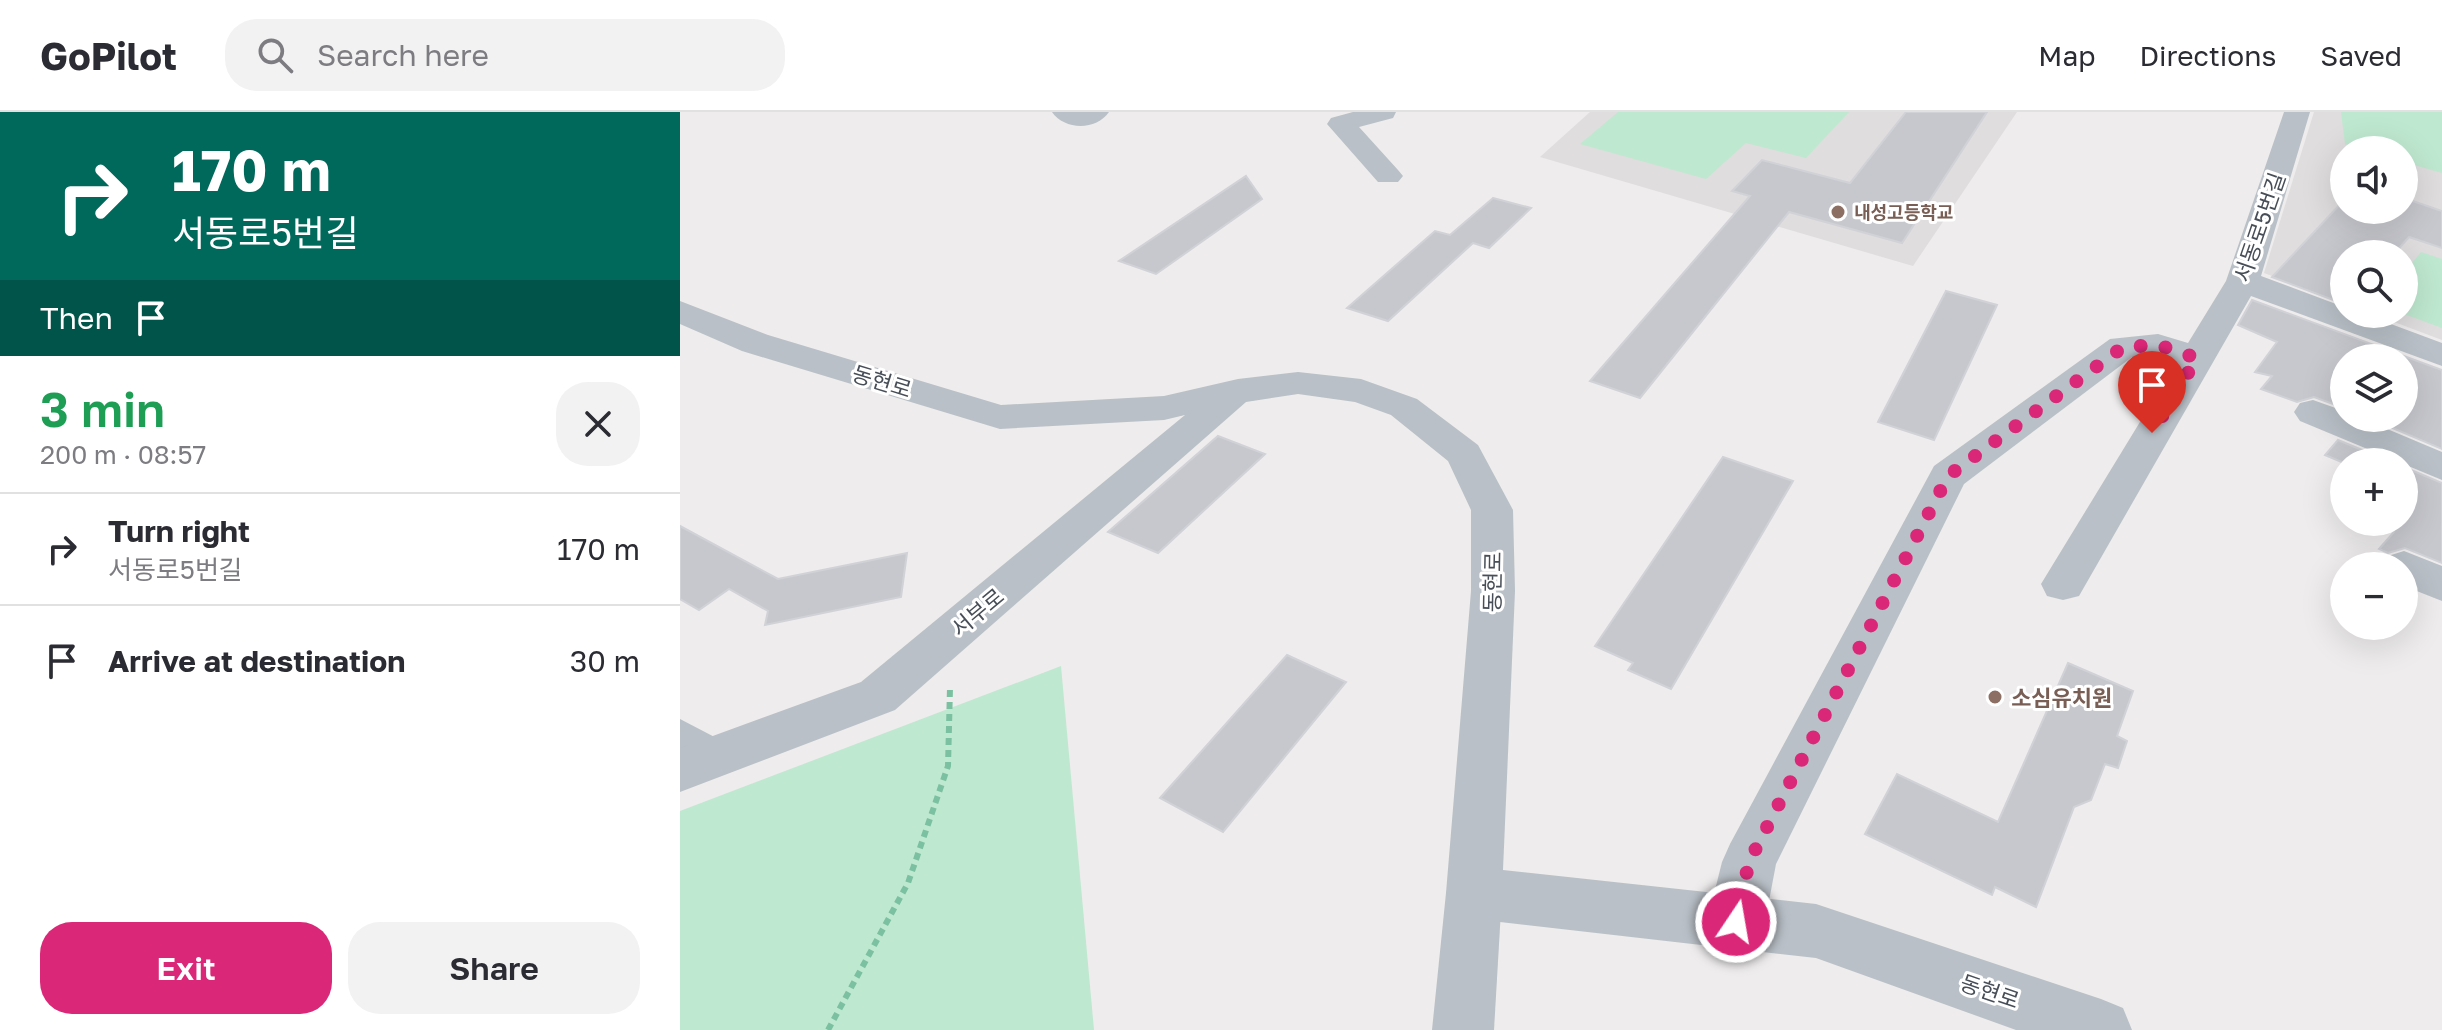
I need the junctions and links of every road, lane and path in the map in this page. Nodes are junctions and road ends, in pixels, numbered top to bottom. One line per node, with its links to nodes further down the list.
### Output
1 (1065, 112): 2 (street)
2 (1096, 112)
3 (1383, 112): 5 (street)
4 (2297, 112): 6 (street, 서동로5번길)
5 (1388, 176)
6 (2243, 281): 8 (street); 9 (street, 서동로5번길)
7 (680, 311): 10 (street, 동현로)
8 (2442, 355)
9 (2197, 358): 14 (street, 서동로5번길); 19 (street)
10 (1238, 391): 16 (street, 서부로); 18 (street, 동현로)
11 (2313, 412): 12 (street)
12 (2442, 467)
13 (2418, 574): 15 (street)
14 (2063, 584)
15 (2442, 585)
16 (911, 668): 17 (street, 서부로); 20 (path)
17 (689, 756)
18 (1474, 893): 19 (street, 동현로); 21 (street)
19 (1736, 922): 22 (street, 동현로)
20 (828, 1030)
21 (1463, 1030)
22 (2101, 1030)

